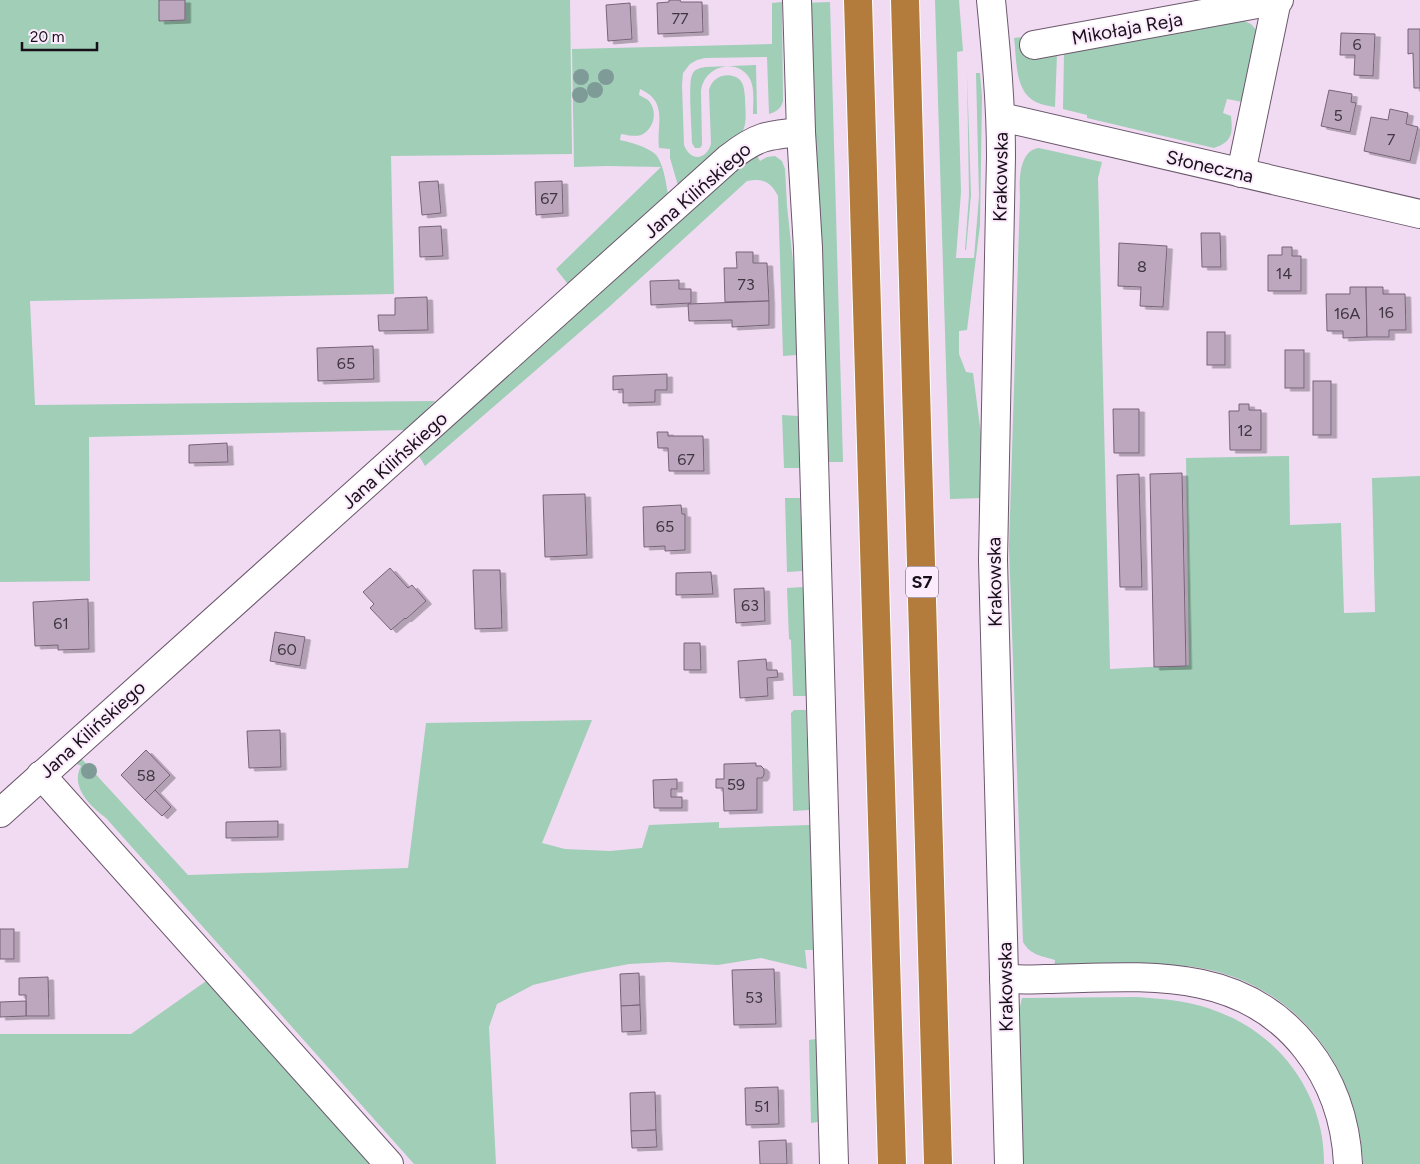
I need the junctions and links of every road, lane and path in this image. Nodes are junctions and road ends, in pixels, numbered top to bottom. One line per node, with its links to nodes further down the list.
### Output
1 (797, 0): 8 (street)
2 (858, 0): 16 (highway)
3 (905, 0): 17 (highway, S7)
4 (991, 0): 7 (street, Krakowska)
5 (1278, 0): 6 (street, Mikołaja Reja); 9 (street)
6 (1034, 45)
7 (1001, 116): 9 (street, Słoneczna); 13 (street, Krakowska)
8 (801, 132): 11 (street, Jana Kilińskiego); 15 (street)
9 (1241, 173): 10 (street, Słoneczna)
10 (1420, 214)
11 (41, 775): 12 (street, Jana Kilińskiego); 14 (street)
12 (0, 813)
13 (1004, 979): 18 (street, Krakowska); 19 (street)
14 (388, 1164)
15 (834, 1164)
16 (892, 1164)
17 (938, 1164)
18 (1009, 1164)
19 (1348, 1164)

